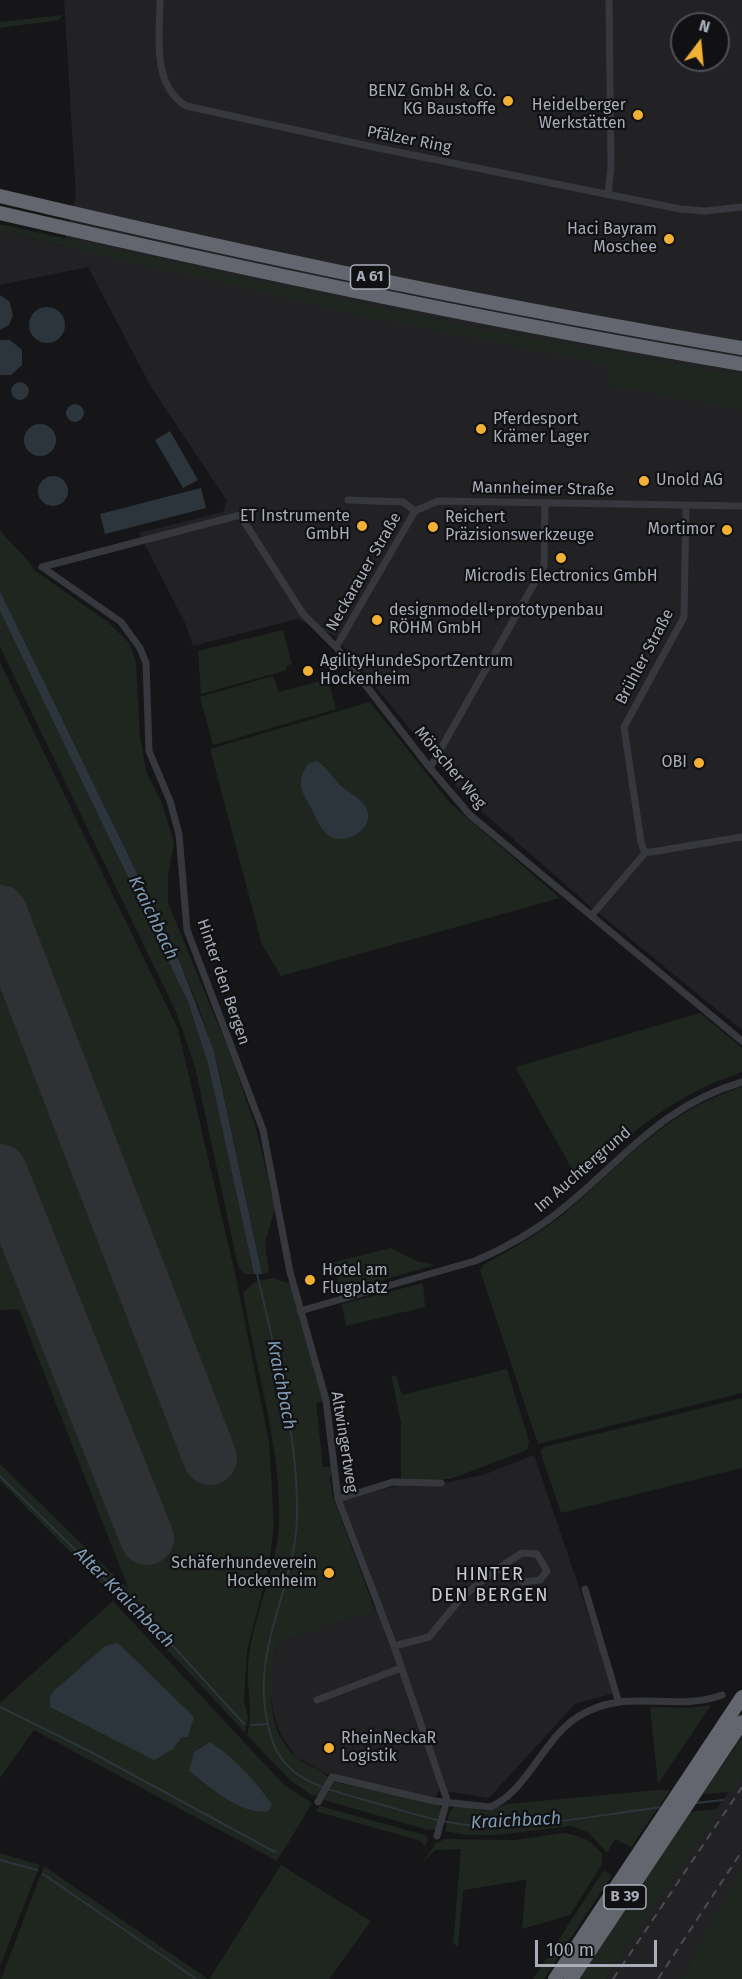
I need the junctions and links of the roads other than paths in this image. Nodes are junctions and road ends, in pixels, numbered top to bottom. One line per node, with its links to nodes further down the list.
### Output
1 (160, 0): 3 (street, Pfälzer Ring)
2 (609, 0): 3 (street)
3 (608, 195): 5 (street, Pfälzer Ring)
4 (0, 196): 7 (highway, A 61)
5 (742, 207)
6 (0, 213): 8 (highway, A 61)
7 (742, 348)
8 (742, 364)
9 (348, 500): 13 (street)
10 (545, 503): 11 (street, Mannheimer Straße); 13 (street, Mannheimer Straße); 16 (street)
11 (686, 506): 12 (street, Mannheimer Straße); 18 (street, Brühler Straße)
12 (742, 506)
13 (415, 511): 15 (street, Neckarauer Straße)
14 (240, 515): 15 (street, Mörscher Weg); 22 (street, Hinter den Bergen)
15 (336, 647): 16 (street, Mörscher Weg)
16 (430, 768): 19 (street, Mörscher Weg)
17 (742, 837): 18 (street)
18 (645, 853): 19 (street)
19 (592, 915): 20 (street, Mörscher Weg)
20 (742, 1041)
21 (742, 1082): 23 (street, Im Auchtergrund)
22 (290, 1272): 23 (street, Altwingertweg)
23 (300, 1311): 25 (street, Altwingertweg)
24 (441, 1483): 25 (street)
25 (338, 1498): 28 (street, Altwingertweg)
26 (497, 1569): 26 (street); 28 (street)
27 (585, 1589): 33 (street)
28 (394, 1646): 29 (street, Altwingertweg)
29 (401, 1668): 32 (street); 35 (street, Altwingertweg)
30 (722, 1695): 33 (street)
31 (742, 1697): 38 (highway, B 39)
32 (316, 1700)
33 (618, 1700): 35 (street)
34 (742, 1722): 39 (highway, B 39)
35 (447, 1800): 36 (street); 37 (street)
36 (318, 1802)
37 (438, 1832)
38 (555, 1979)
39 (571, 1979)

